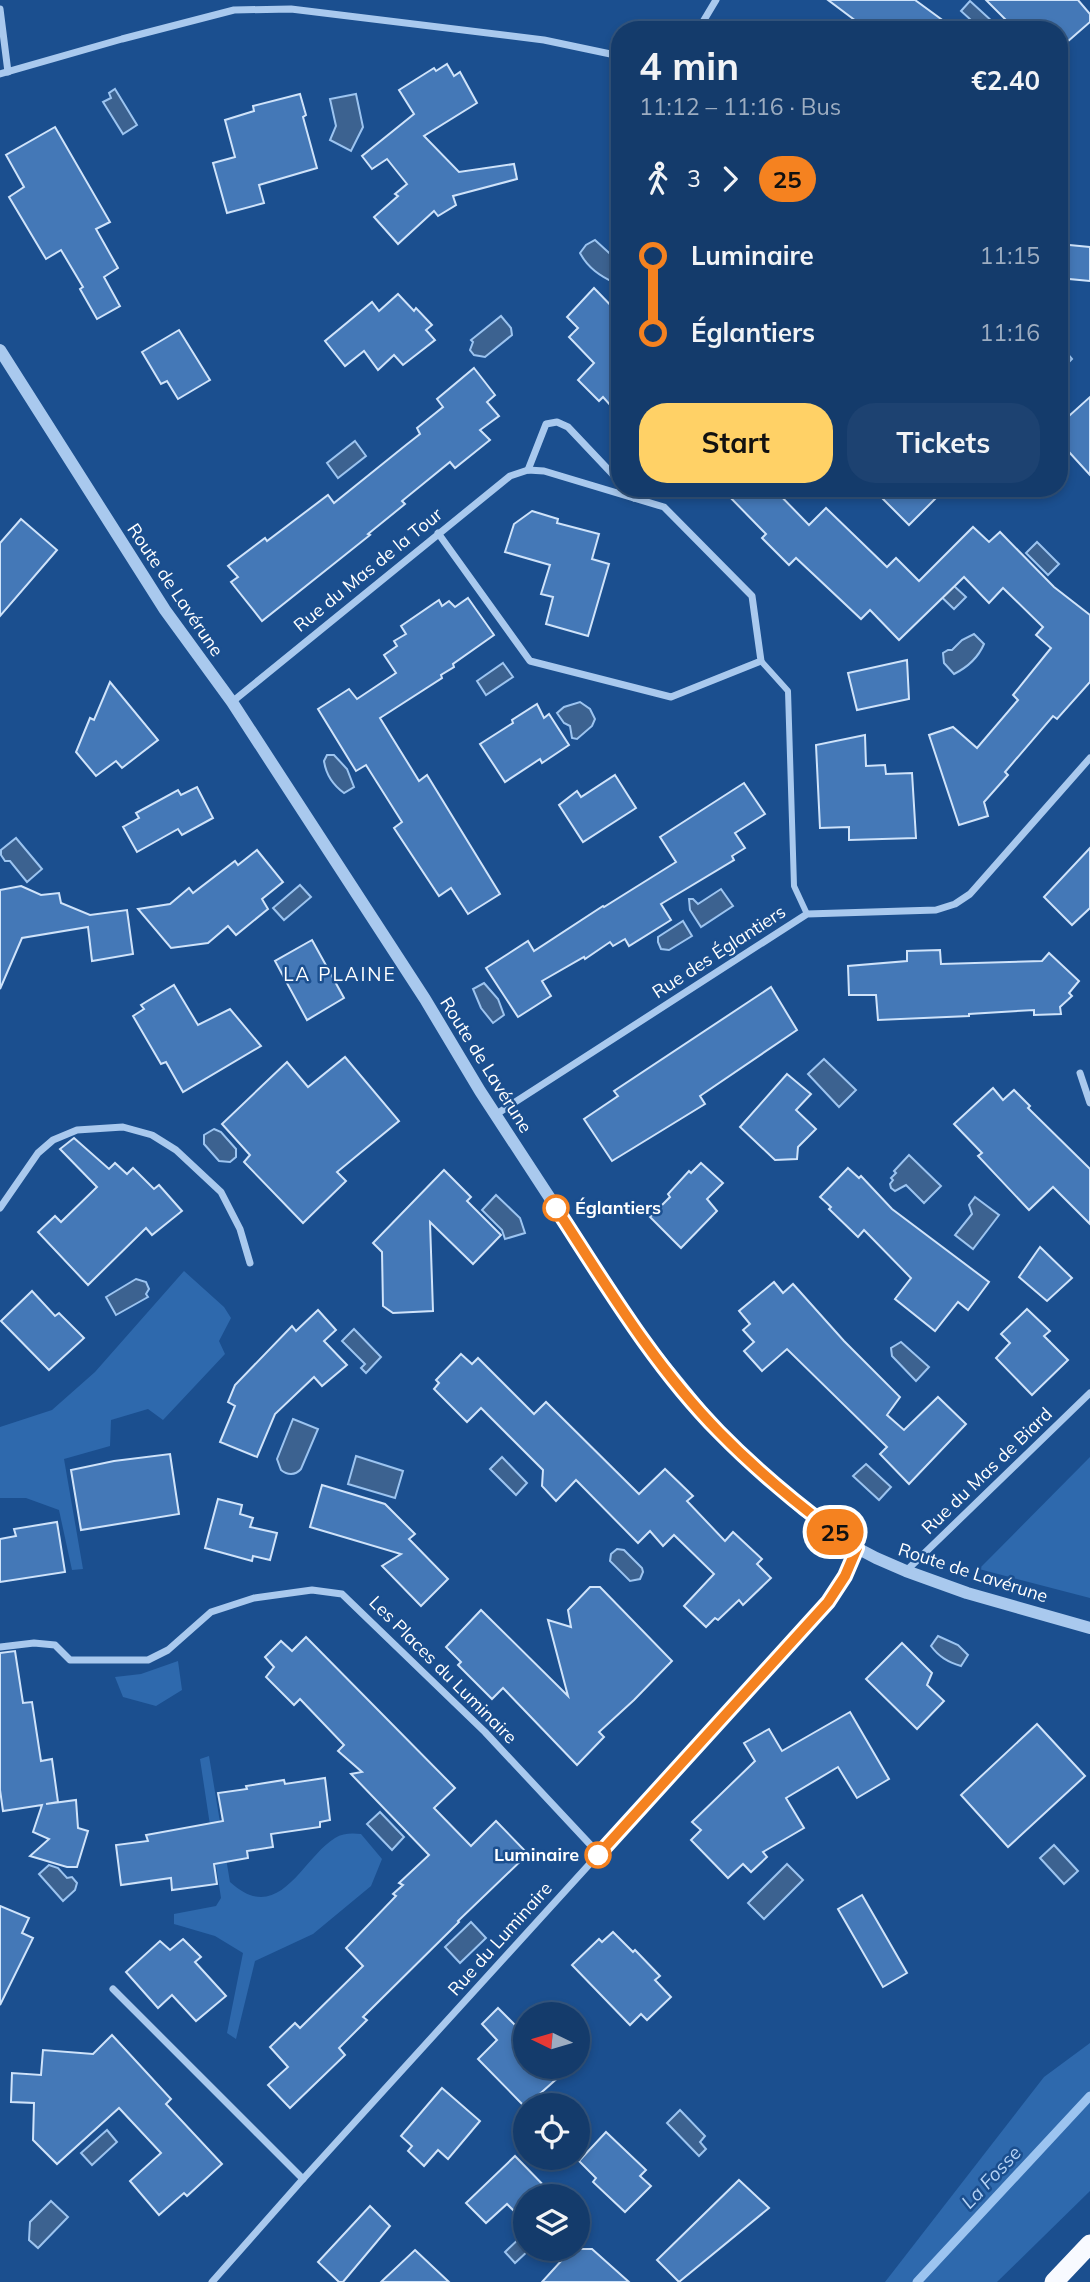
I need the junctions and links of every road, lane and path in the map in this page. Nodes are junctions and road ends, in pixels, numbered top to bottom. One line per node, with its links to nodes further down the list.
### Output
1 (716, 0): 3 (street)
2 (0, 9): 5 (street)
3 (703, 21)
4 (611, 54): 5 (street)
5 (4, 73)
6 (0, 350): 14 (street, Route de Lavérune)
7 (528, 470): 8 (street); 9 (street); 12 (street, Rue du Mas de la Tour)
8 (611, 472)
9 (611, 492)
10 (628, 497): 11 (street)
11 (635, 499): 13 (street)
12 (438, 533): 13 (street); 14 (street, Rue du Mas de la Tour)
13 (761, 661): 16 (street)
14 (232, 702): 19 (street, Route de Lavérune)
15 (1090, 758): 16 (street, Rue des Églantiers)
16 (807, 914): 19 (street, Rue des Églantiers)
17 (1080, 1073): 18 (street)
18 (1090, 1102)
19 (495, 1115): 23 (street, Route de Lavérune)
20 (0, 1208): 21 (street)
21 (250, 1263)
22 (1090, 1393): 24 (street, Rue du Mas de Biard)
23 (857, 1548): 24 (street, Route de Lavérune); 27 (street, Rue du Luminaire)
24 (905, 1572): 25 (street, Route de Lavérune)
25 (1090, 1628)
26 (0, 1647): 27 (street, Les Places du Luminaire)
27 (599, 1854): 29 (street, Rue du Luminaire)
28 (113, 1989): 29 (street)
29 (303, 2179): 31 (street, Rue du Luminaire)
30 (1090, 2244): 32 (highway)
31 (212, 2282)
32 (1054, 2282)

